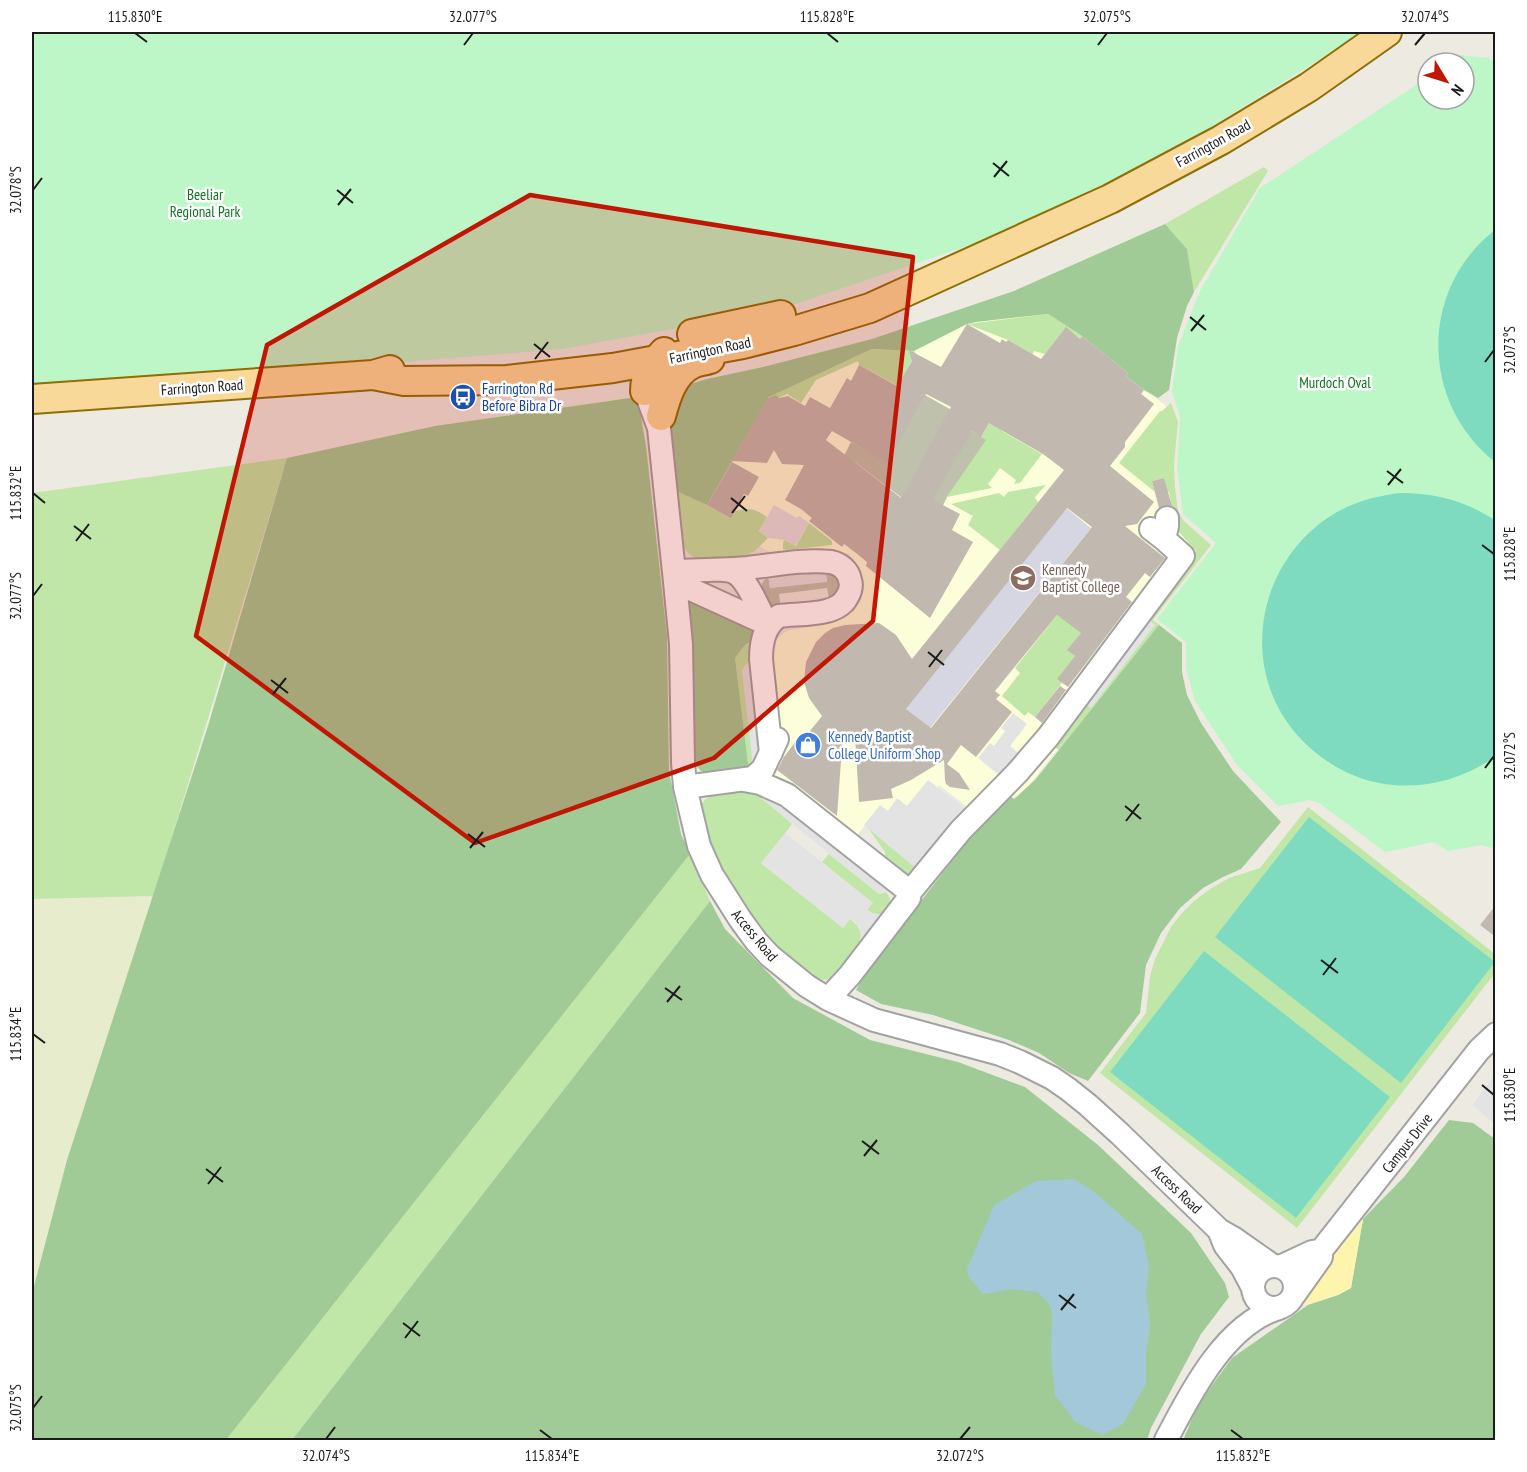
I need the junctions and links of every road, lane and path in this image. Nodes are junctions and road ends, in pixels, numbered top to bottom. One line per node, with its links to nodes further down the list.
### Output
1 (1387, 32): 2 (main road, Farrington Road)
2 (1029, 236): 3 (main road, Farrington Road); 4 (main road, Farrington Road)
3 (870, 308): 7 (main road, Farrington Road); 9 (main road)
4 (741, 324): 5 (main road, Farrington Road); 7 (main road)
5 (494, 363): 6 (main road, Farrington Road); 7 (main road)
6 (374, 375): 7 (main road, Farrington Road); 8 (main road, Farrington Road)
7 (655, 375): 9 (street, Access Road)
8 (32, 399)
9 (660, 422): 12 (street, Access Road)
10 (1161, 528): 16 (street)
11 (723, 570): 12 (street); 13 (street); 13 (street)
12 (675, 576): 13 (street); 15 (street, Access Road)
13 (767, 628): 14 (street)
14 (744, 780): 15 (street); 16 (street)
15 (685, 787): 17 (street, Access Road)
16 (910, 892): 17 (street)
17 (828, 999): 19 (street, Access Road)
18 (1496, 1034): 20 (street, Campus Drive)
19 (1219, 1230): 21 (street, Access Road); 22 (street, Access Road)
20 (1320, 1252): 21 (street); 23 (street, Campus Drive)
21 (1277, 1267): 22 (street); 23 (street)
22 (1253, 1290): 23 (street); 24 (street)
23 (1286, 1301): 24 (street)
24 (1228, 1343): 25 (street)
25 (1166, 1440)

